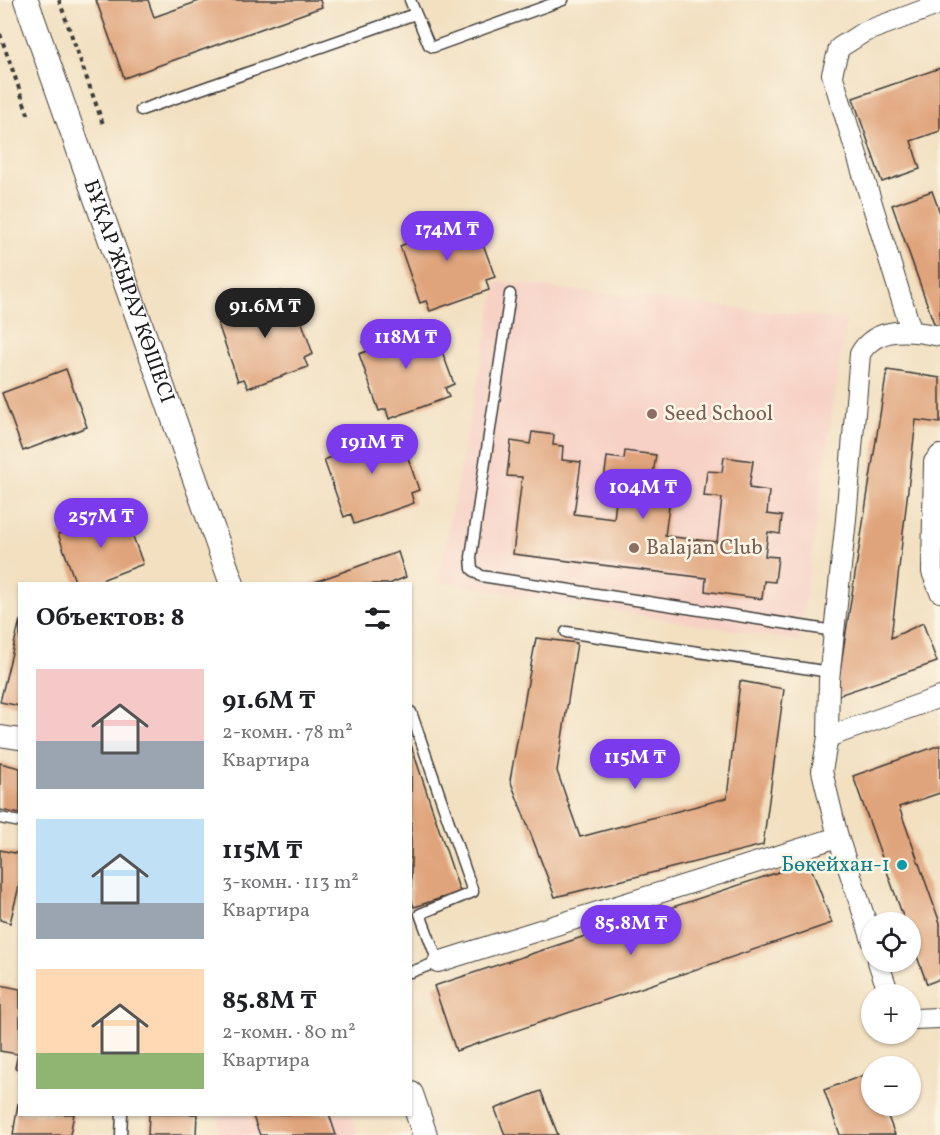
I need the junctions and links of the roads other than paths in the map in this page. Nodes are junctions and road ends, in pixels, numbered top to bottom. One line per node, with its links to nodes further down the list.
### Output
1 (26, 0): 11 (street, БҰҚАР ЖЫРАУ КӨШЕСІ)
2 (410, 0): 5 (lane)
3 (563, 0): 5 (lane)
4 (940, 4): 8 (street)
5 (415, 14): 6 (lane)
6 (141, 110)
7 (510, 294): 13 (lane)
8 (911, 330): 9 (street); 13 (street)
9 (940, 336)
10 (940, 455): 12 (street)
11 (231, 582)
12 (940, 592)
13 (834, 631): 15 (street)
14 (566, 633): 15 (lane)
15 (830, 672): 19 (street)
16 (940, 697): 19 (street)
17 (412, 715): 25 (lane)
18 (0, 736): 20 (street)
19 (828, 737): 23 (street)
20 (18, 739)
21 (0, 818): 22 (lane)
22 (18, 822)
23 (838, 837): 24 (street); 25 (street)
24 (863, 912)
25 (438, 962): 26 (lane)
26 (412, 972)
27 (940, 1018): 28 (street)
28 (921, 1019)
29 (412, 1097): 32 (street)
30 (122, 1116): 31 (lane)
31 (121, 1135)
32 (425, 1135)

